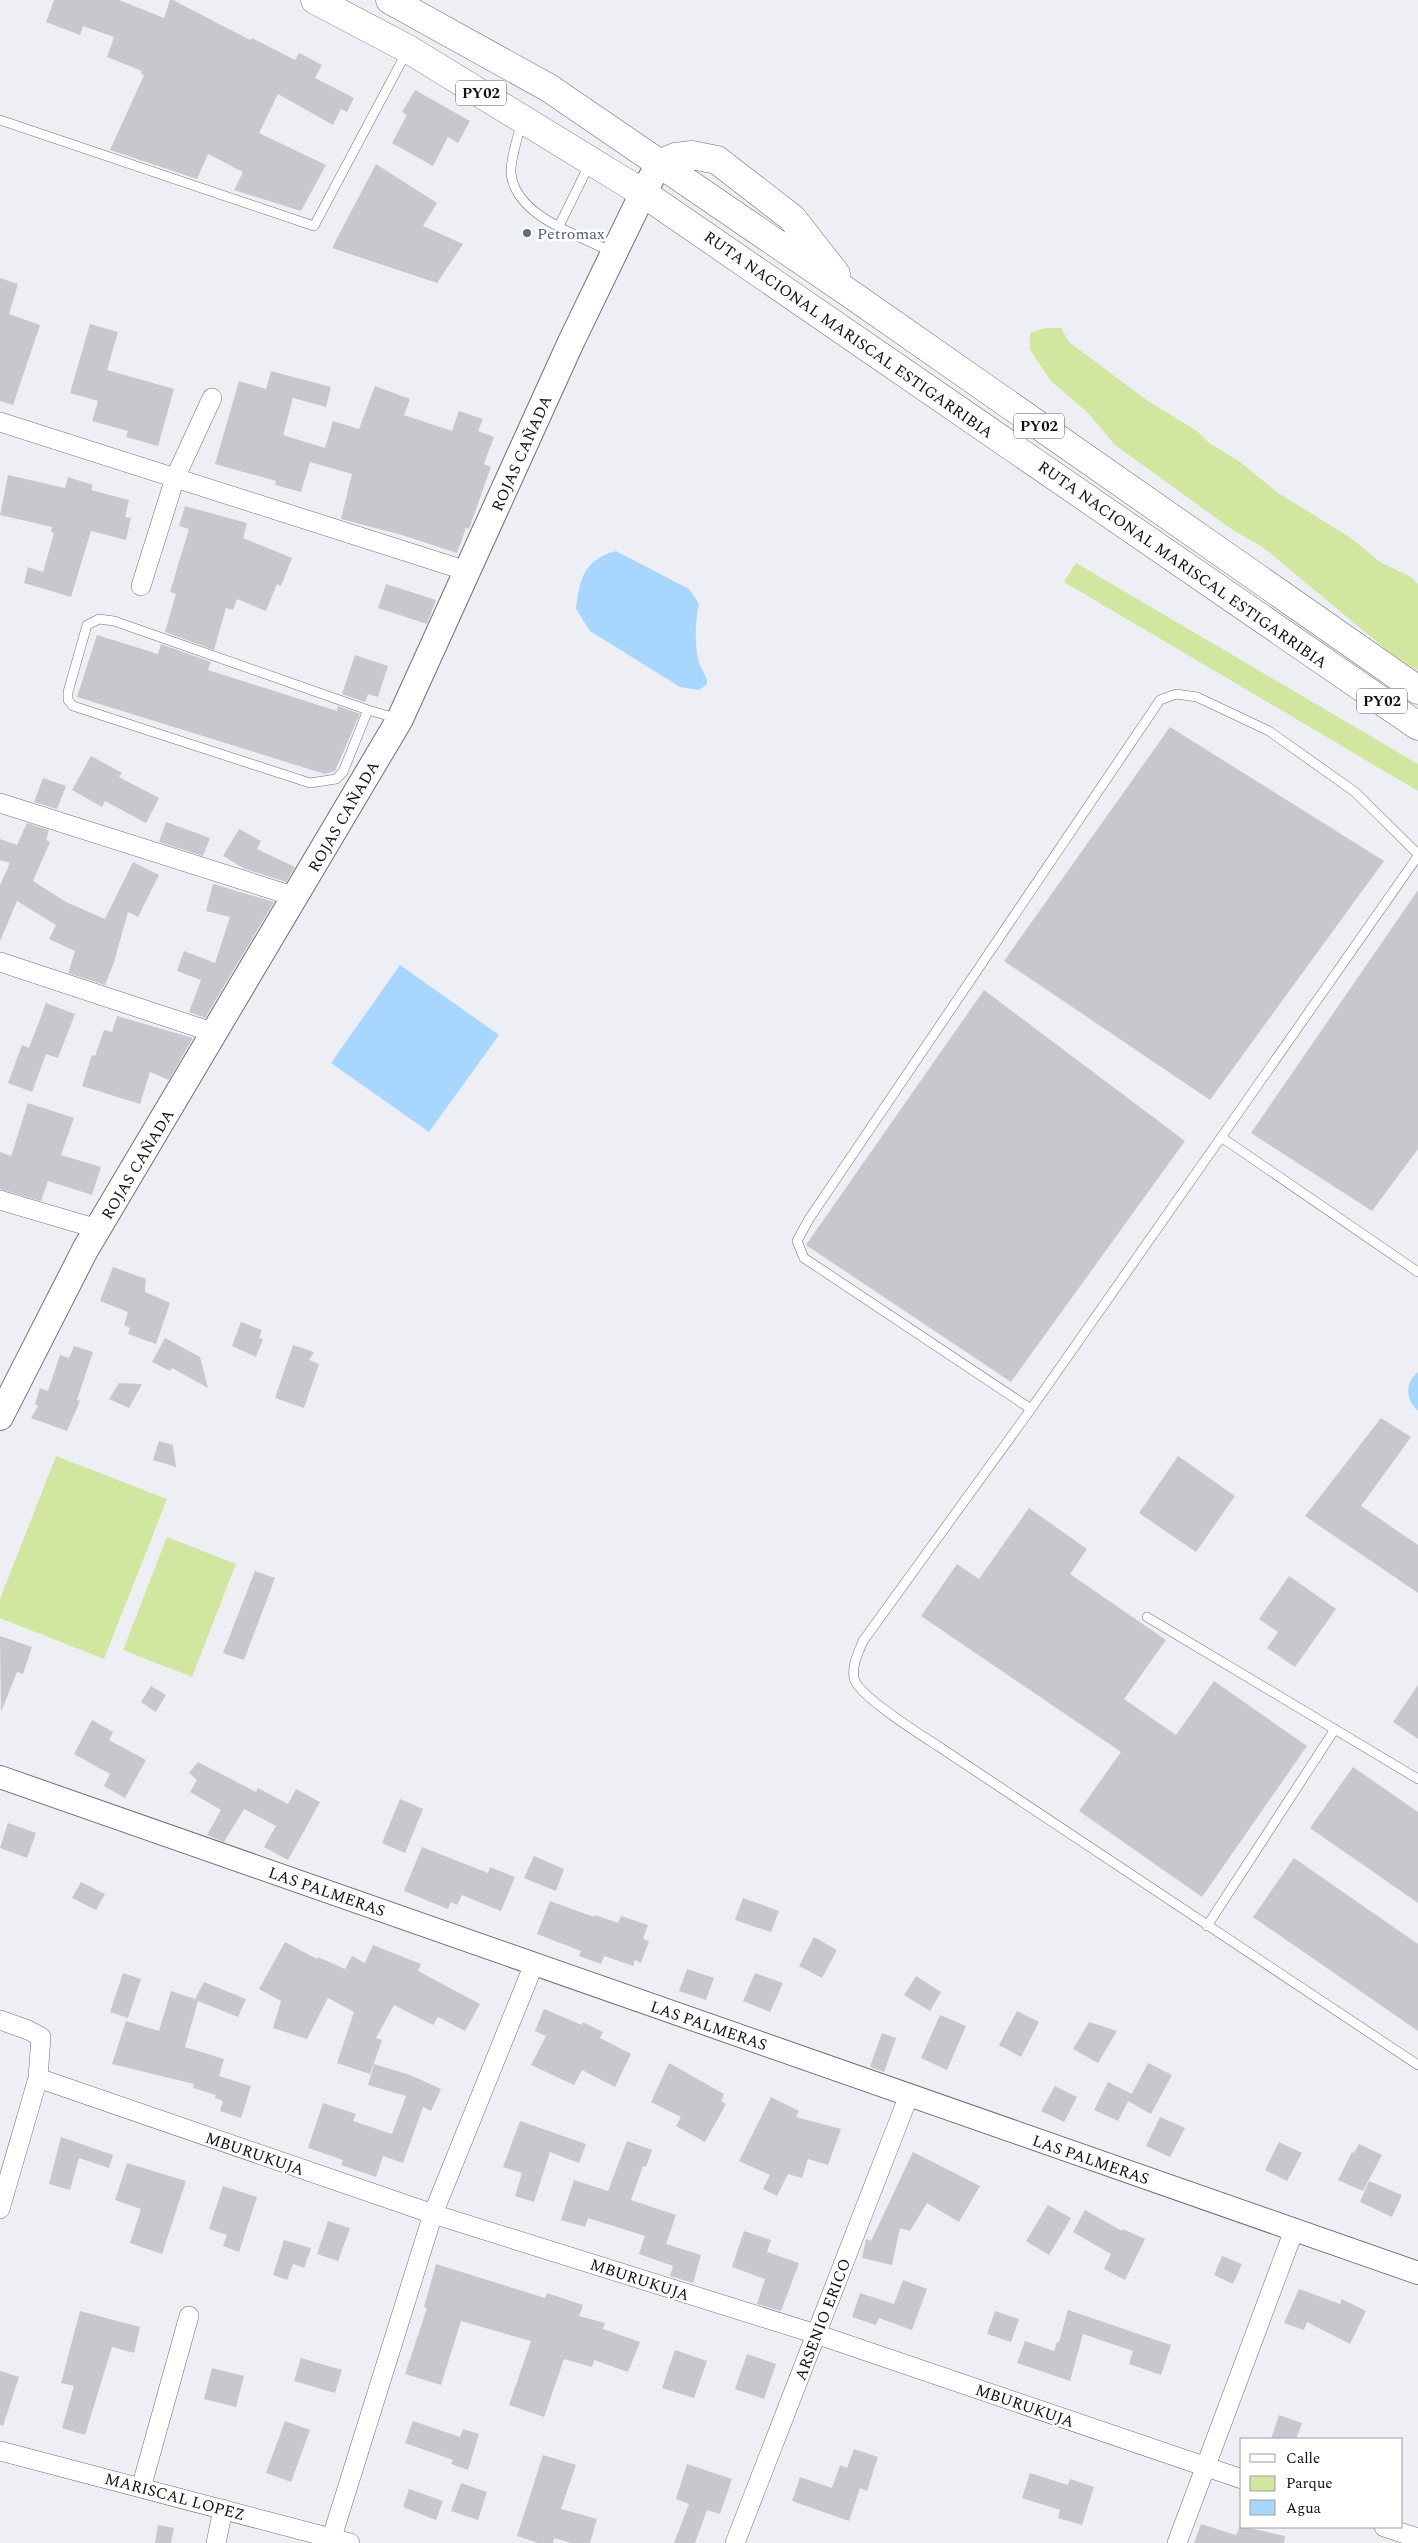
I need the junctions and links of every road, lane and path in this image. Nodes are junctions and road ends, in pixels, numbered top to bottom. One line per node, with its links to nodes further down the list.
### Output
1 (315, 0): 3 (highway, RUTA NACIONAL MARISCAL ESTIGARRIBIA / PY02)
2 (390, 0): 7 (highway, RUTA NACIONAL MARISCAL ESTIGARRIBIA / PY02)
3 (408, 49): 4 (highway, RUTA NACIONAL MARISCAL ESTIGARRIBIA / PY02); 5 (lane)
4 (522, 118): 6 (highway, RUTA NACIONAL MARISCAL ESTIGARRIBIA / PY02); 9 (lane)
5 (0, 120)
6 (591, 160): 8 (highway, RUTA NACIONAL MARISCAL ESTIGARRIBIA / PY02); 9 (lane)
7 (659, 164): 8 (main road, ROJAS CAÑADA); 11 (highway, RUTA NACIONAL MARISCAL ESTIGARRIBIA / PY02); 11 (highway)
8 (643, 193): 10 (main road, ROJAS CAÑADA); 17 (highway, RUTA NACIONAL MARISCAL ESTIGARRIBIA / PY02)
9 (559, 226): 10 (lane)
10 (614, 253): 15 (main road, ROJAS CAÑADA)
11 (852, 295): 18 (highway, RUTA NACIONAL MARISCAL ESTIGARRIBIA / PY02)
12 (212, 398): 14 (street)
13 (0, 422): 14 (street)
14 (175, 478): 15 (street); 16 (street)
15 (467, 571): 21 (main road, ROJAS CAÑADA)
16 (141, 586)
17 (1346, 676): 20 (highway); 22 (highway, RUTA NACIONAL MARISCAL ESTIGARRIBIA / PY02)
18 (1418, 690)
19 (368, 710): 19 (lane); 21 (lane)
20 (1418, 714)
21 (400, 719): 25 (main road, ROJAS CAÑADA)
22 (1418, 726)
23 (0, 803): 25 (street)
24 (1418, 855): 28 (lane); 32 (lane)
25 (296, 897): 27 (main road, ROJAS CAÑADA)
26 (0, 962): 27 (street)
27 (216, 1033): 30 (main road, ROJAS CAÑADA)
28 (1221, 1137): 31 (lane); 32 (lane)
29 (0, 1200): 30 (street)
30 (98, 1229): 33 (main road, ROJAS CAÑADA)
31 (1418, 1272)
32 (1032, 1409): 38 (lane)
33 (0, 1417)
34 (1147, 1616): 35 (lane)
35 (1335, 1729): 37 (lane); 38 (lane)
36 (0, 1776): 39 (street, LAS PALMERAS)
37 (1418, 1779)
38 (1207, 1926): 41 (lane)
39 (534, 1964): 43 (street, LAS PALMERAS); 45 (street)
40 (0, 2020): 42 (street)
41 (1418, 2066)
42 (38, 2078): 44 (street); 45 (street, MBURUKUJA)
43 (909, 2095): 46 (street, LAS PALMERAS); 49 (street, ARSENIO ERICO)
44 (0, 2208)
45 (434, 2214): 49 (street, MBURUKUJA); 56 (street)
46 (1294, 2230): 47 (street, LAS PALMERAS); 51 (street)
47 (1418, 2273)
48 (189, 2316): 53 (street)
49 (816, 2334): 51 (street, MBURUKUJA); 60 (street, ARSENIO ERICO)
50 (0, 2451): 53 (street, MARISCAL LOPEZ)
51 (1205, 2467): 52 (street, MBURUKUJA); 61 (street)
52 (1240, 2478)
53 (141, 2488): 54 (street, MARISCAL LOPEZ)
54 (223, 2509): 56 (street, MARISCAL LOPEZ); 58 (street)
55 (1387, 2528): 57 (street)
56 (332, 2537): 59 (street, MARISCAL LOPEZ)
57 (1418, 2538)
58 (216, 2543)
59 (350, 2543)
60 (735, 2543)
61 (1177, 2543)

